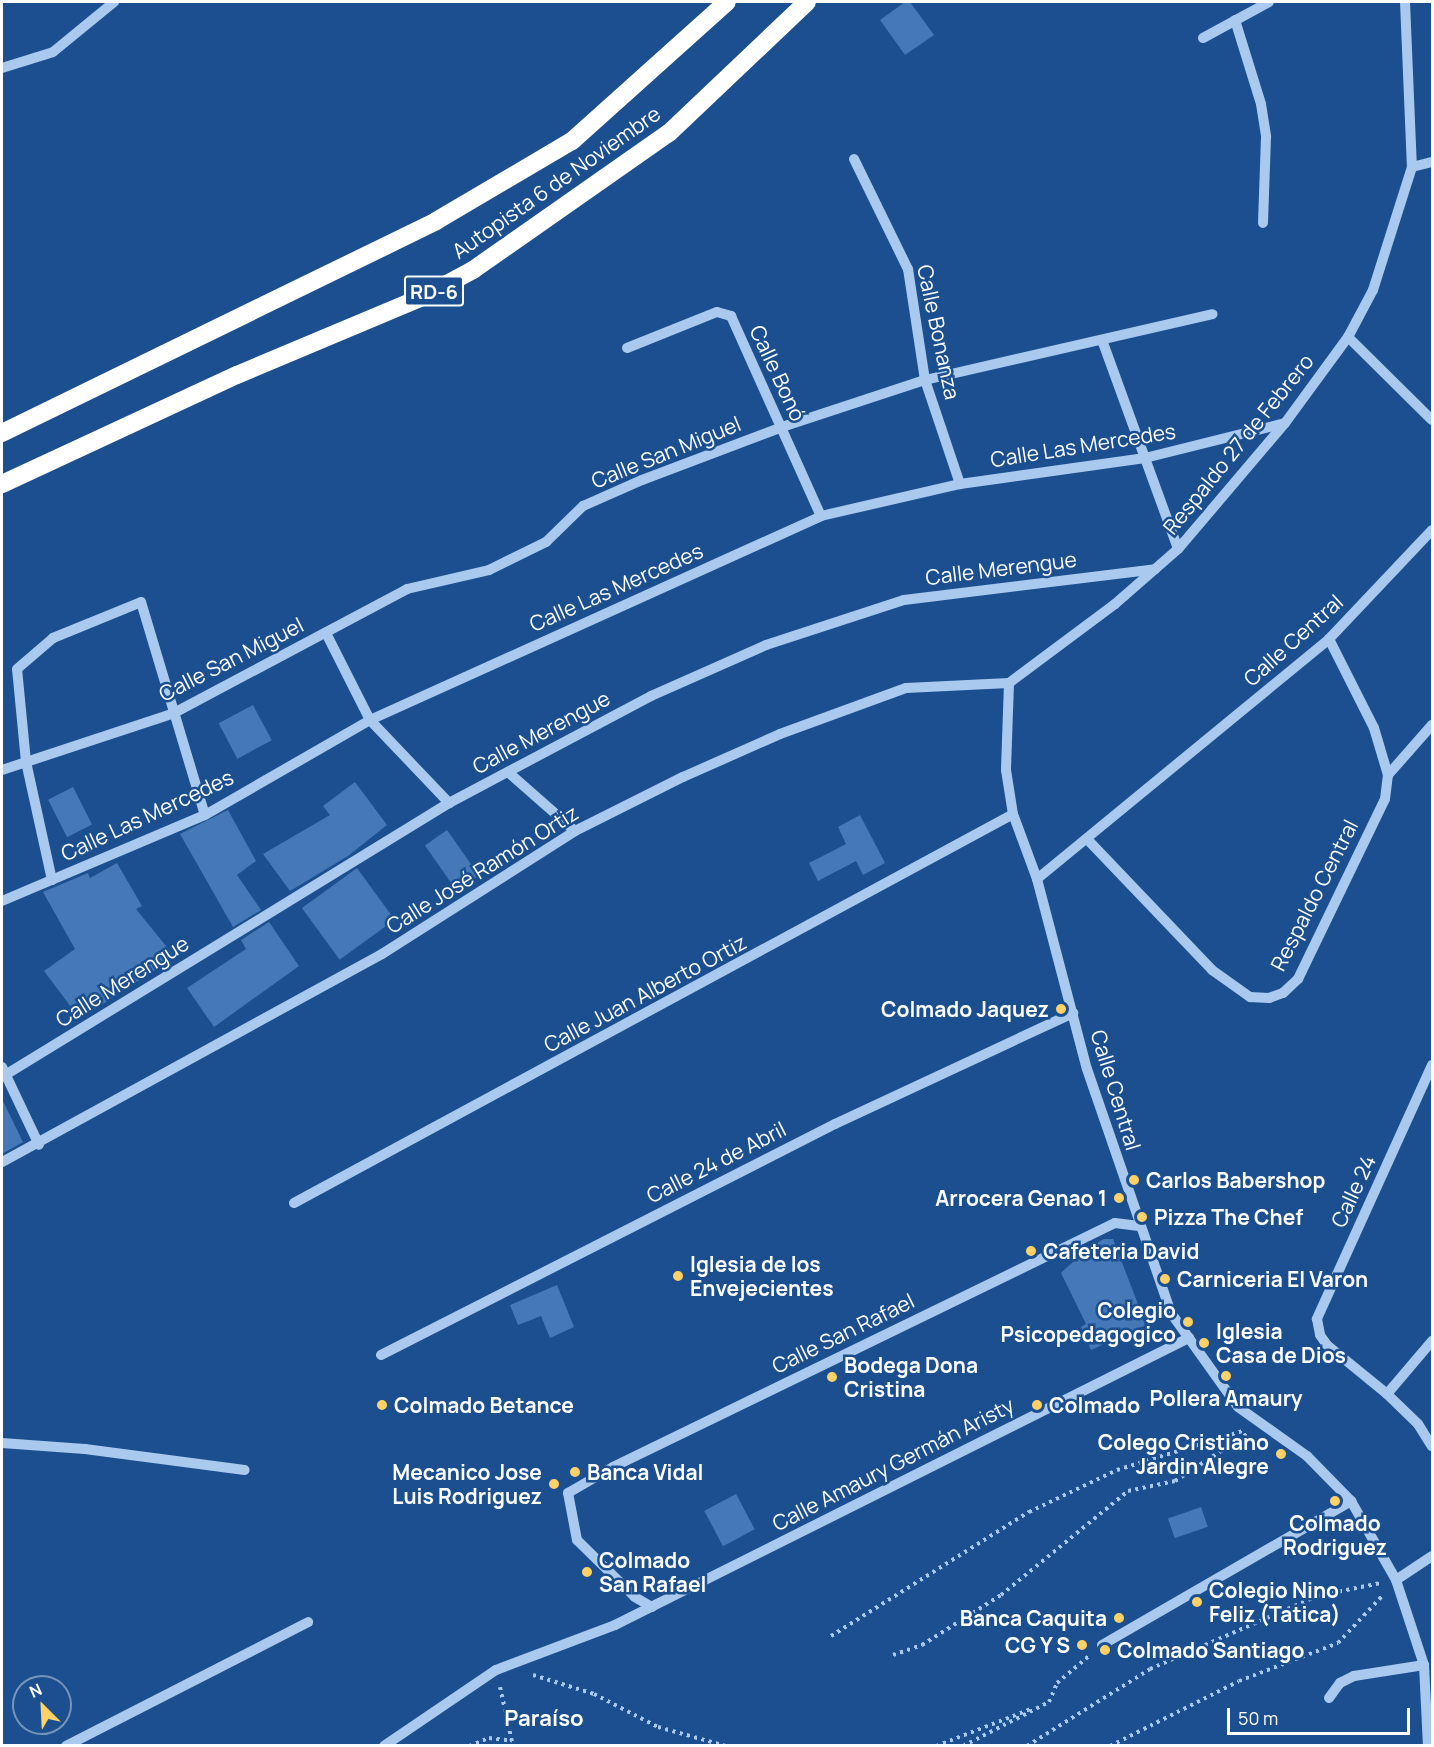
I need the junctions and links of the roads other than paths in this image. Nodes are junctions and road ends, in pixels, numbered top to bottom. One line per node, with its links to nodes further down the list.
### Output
1 (114, 2): 8 (street)
2 (727, 2): 21 (highway, Autopista 6 de Noviembre)
3 (807, 2): 23 (highway, Autopista 6 de Noviembre / RD-6)
4 (1269, 2): 6 (street)
5 (1405, 2): 11 (street, Respaldo 27 de Febrero)
6 (1235, 20): 7 (street); 12 (street)
7 (1203, 39)
8 (2, 68)
9 (854, 159): 17 (street, Calle Bonanza)
10 (1432, 162): 11 (street)
11 (1412, 167): 14 (street, Respaldo 27 de Febrero)
12 (1263, 223)
13 (1213, 314): 15 (street, Calle San Miguel)
14 (1348, 337): 18 (street); 19 (street, Respaldo 27 de Febrero)
15 (1102, 340): 17 (street, Calle San Miguel); 22 (street)
16 (627, 348): 20 (street, Calle Bonó)
17 (925, 380): 20 (street, Calle San Miguel); 24 (street, Calle Bonanza)
18 (1432, 420)
19 (1286, 423): 22 (street, Calle Las Mercedes); 27 (street, Respaldo 27 de Febrero)
20 (782, 427): 25 (street, Calle Bonó); 29 (street, Calle San Miguel)
21 (2, 433)
22 (1145, 458): 24 (street, Calle Las Mercedes); 27 (street)
23 (2, 484)
24 (960, 484): 25 (street, Calle Las Mercedes)
25 (821, 516): 33 (street, Calle Las Mercedes)
26 (1432, 530): 30 (street, Calle Central)
27 (1178, 549): 28 (street, Respaldo 27 de Febrero)
28 (1156, 569): 31 (street, Respaldo 27 de Febrero); 37 (street, Calle Merengue)
29 (326, 633): 32 (street, Calle San Miguel); 33 (street)
30 (1329, 639): 38 (street, Respaldo Central); 43 (street, Calle Central)
31 (1010, 683): 40 (street); 42 (street, Calle José Ramón Ortiz)
32 (174, 713): 35 (street, Calle San Miguel); 35 (street); 41 (street)
33 (370, 720): 39 (street); 41 (street, Calle Las Mercedes)
34 (1432, 725): 38 (street)
35 (26, 762): 36 (street, Calle San Miguel); 45 (street)
36 (2, 770)
37 (508, 772): 39 (street, Calle Merengue); 42 (street)
38 (1388, 775): 43 (street, Respaldo Central)
39 (449, 803): 49 (street, Calle Merengue)
40 (1013, 814): 44 (street); 52 (street, Calle Juan Alberto Ortiz)
41 (205, 815): 45 (street, Calle Las Mercedes)
42 (575, 831): 50 (street, Calle José Ramón Ortiz)
43 (1088, 838): 44 (street, Calle Central)
44 (1037, 879): 47 (street, Calle Central)
45 (51, 880): 46 (street, Calle Las Mercedes)
46 (2, 901)
47 (1073, 1013): 53 (street, Calle Central); 56 (street, Calle 24 de Abril)
48 (1432, 1065): 57 (street, Calle 24)
49 (3, 1073): 50 (street)
50 (39, 1145): 51 (street, Calle José Ramón Ortiz)
51 (2, 1162)
52 (294, 1203)
53 (1139, 1226): 54 (street, Calle Central); 64 (street, Calle San Rafael)
54 (1189, 1338): 61 (street, Calle Central); 64 (street, Calle Amaury Germán Aristy)
55 (1432, 1341): 57 (street)
56 (381, 1355)
57 (1387, 1394): 59 (street)
58 (2, 1443): 60 (street)
59 (1432, 1446)
60 (245, 1470)
61 (1351, 1501): 63 (street, Calle Central); 66 (street)
62 (1432, 1556): 63 (street)
63 (1396, 1580): 67 (street, Calle Central)
64 (652, 1607): 71 (street, Calle Amaury Germán Aristy)
65 (308, 1622): 69 (street)
66 (1102, 1645)
67 (1424, 1665): 68 (street); 72 (street, Calle Central)
68 (1329, 1698)
69 (82, 1742): 70 (street)
70 (66, 1746)
71 (384, 1746)
72 (1428, 1746)

